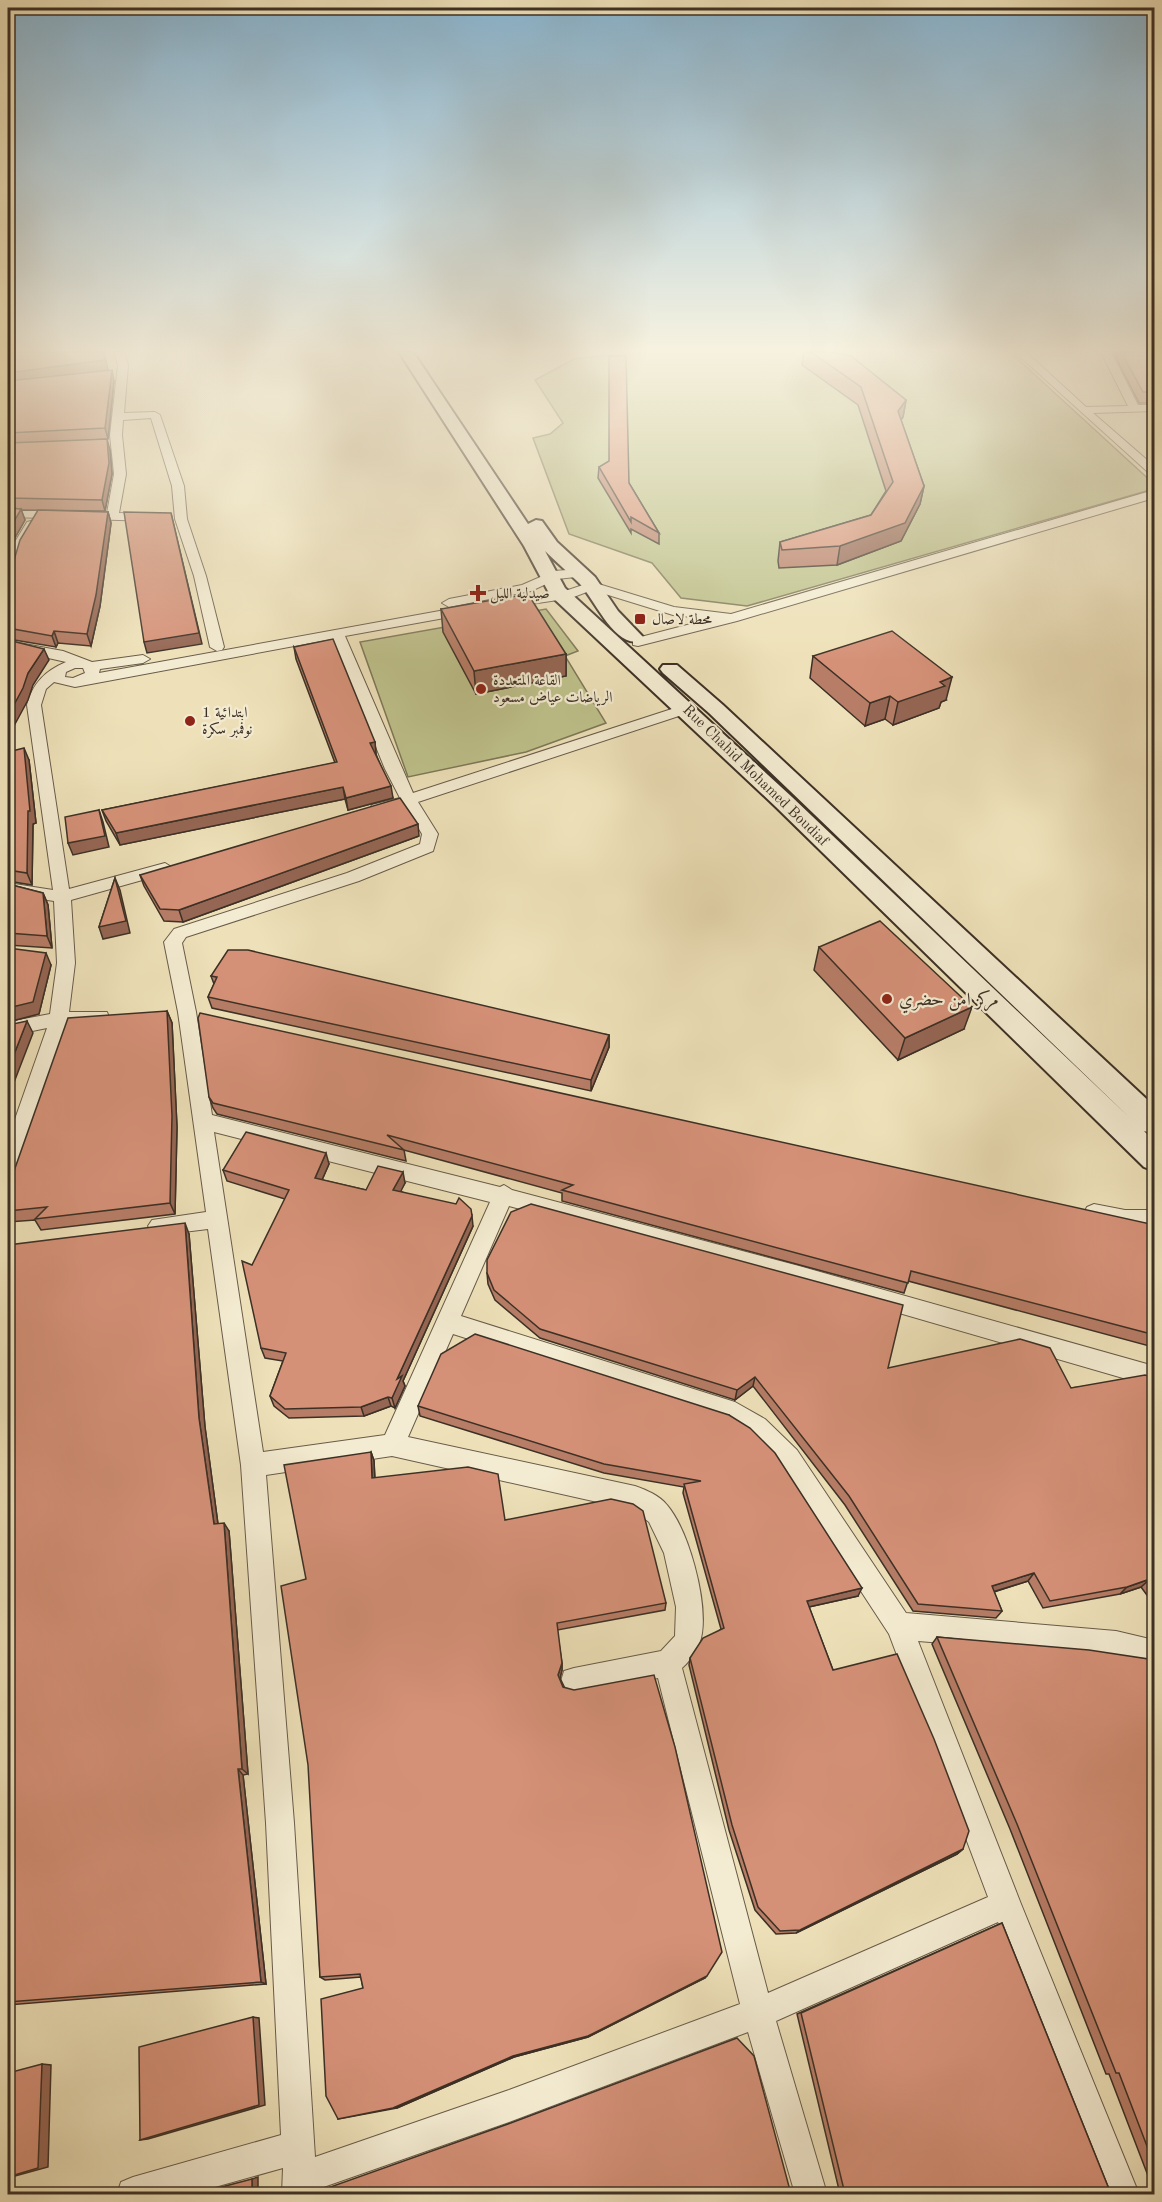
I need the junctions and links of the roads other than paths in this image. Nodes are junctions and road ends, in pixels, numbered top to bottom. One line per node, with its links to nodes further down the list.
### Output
1 (116, 455): 10 (street)
2 (168, 455): 11 (street)
3 (473, 455): 14 (main road, Rue Chahid Mohamed Boudiaf)
4 (490, 455): 13 (main road, Rue Chahid Mohamed Boudiaf)
5 (1135, 455): 6 (street)
6 (1155, 472)
7 (1155, 494): 15 (street)
8 (8, 514): 9 (street)
9 (37, 515): 10 (street); 12 (street)
10 (112, 518): 11 (street)
11 (181, 519): 19 (street)
12 (8, 578)
13 (586, 579): 14 (street); 14 (street); 15 (street); 17 (main road, Rue Chahid Mohamed Boudiaf)
14 (555, 586): 16 (street); 19 (street); 24 (main road, Rue Chahid Mohamed Boudiaf)
15 (732, 618): 17 (street)
16 (337, 633): 23 (street); 25 (street)
17 (638, 642): 36 (main road, Rue Chahid Mohamed Boudiaf)
18 (8, 645): 20 (street)
19 (217, 647): 21 (street)
20 (37, 651): 21 (street); 22 (street)
21 (85, 664): 22 (street); 23 (street)
22 (62, 674): 23 (street); 29 (street)
23 (83, 680)
24 (686, 710): 25 (street); 37 (main road, Rue Chahid Mohamed Boudiaf)
25 (409, 800): 26 (street); 35 (street)
26 (363, 813)
27 (178, 864): 29 (street)
28 (8, 890): 29 (street)
29 (62, 897): 31 (street)
30 (42, 956): 31 (street)
31 (66, 957): 33 (street)
32 (117, 1016): 33 (street)
33 (59, 1019): 34 (street); 38 (street)
34 (8, 1029)
35 (203, 1120): 39 (street); 41 (street)
36 (1155, 1123)
37 (1155, 1159)
38 (8, 1167)
39 (504, 1194): 44 (street); 45 (street)
40 (1071, 1208): 42 (street)
41 (217, 1219): 43 (street); 47 (street)
42 (1155, 1219)
43 (135, 1229)
44 (448, 1322): 46 (street); 48 (street)
45 (1155, 1376)
46 (392, 1444): 47 (street); 50 (street)
47 (253, 1465): 54 (street)
48 (899, 1626): 49 (street); 52 (street)
49 (1155, 1653)
50 (667, 1663): 51 (street); 53 (street)
51 (574, 1681)
52 (1006, 1904): 53 (street); 58 (street)
53 (758, 2013): 55 (street); 57 (street)
54 (298, 2146): 55 (street); 56 (street)
55 (299, 2187)
56 (134, 2194)
57 (811, 2194)
58 (1124, 2194)

